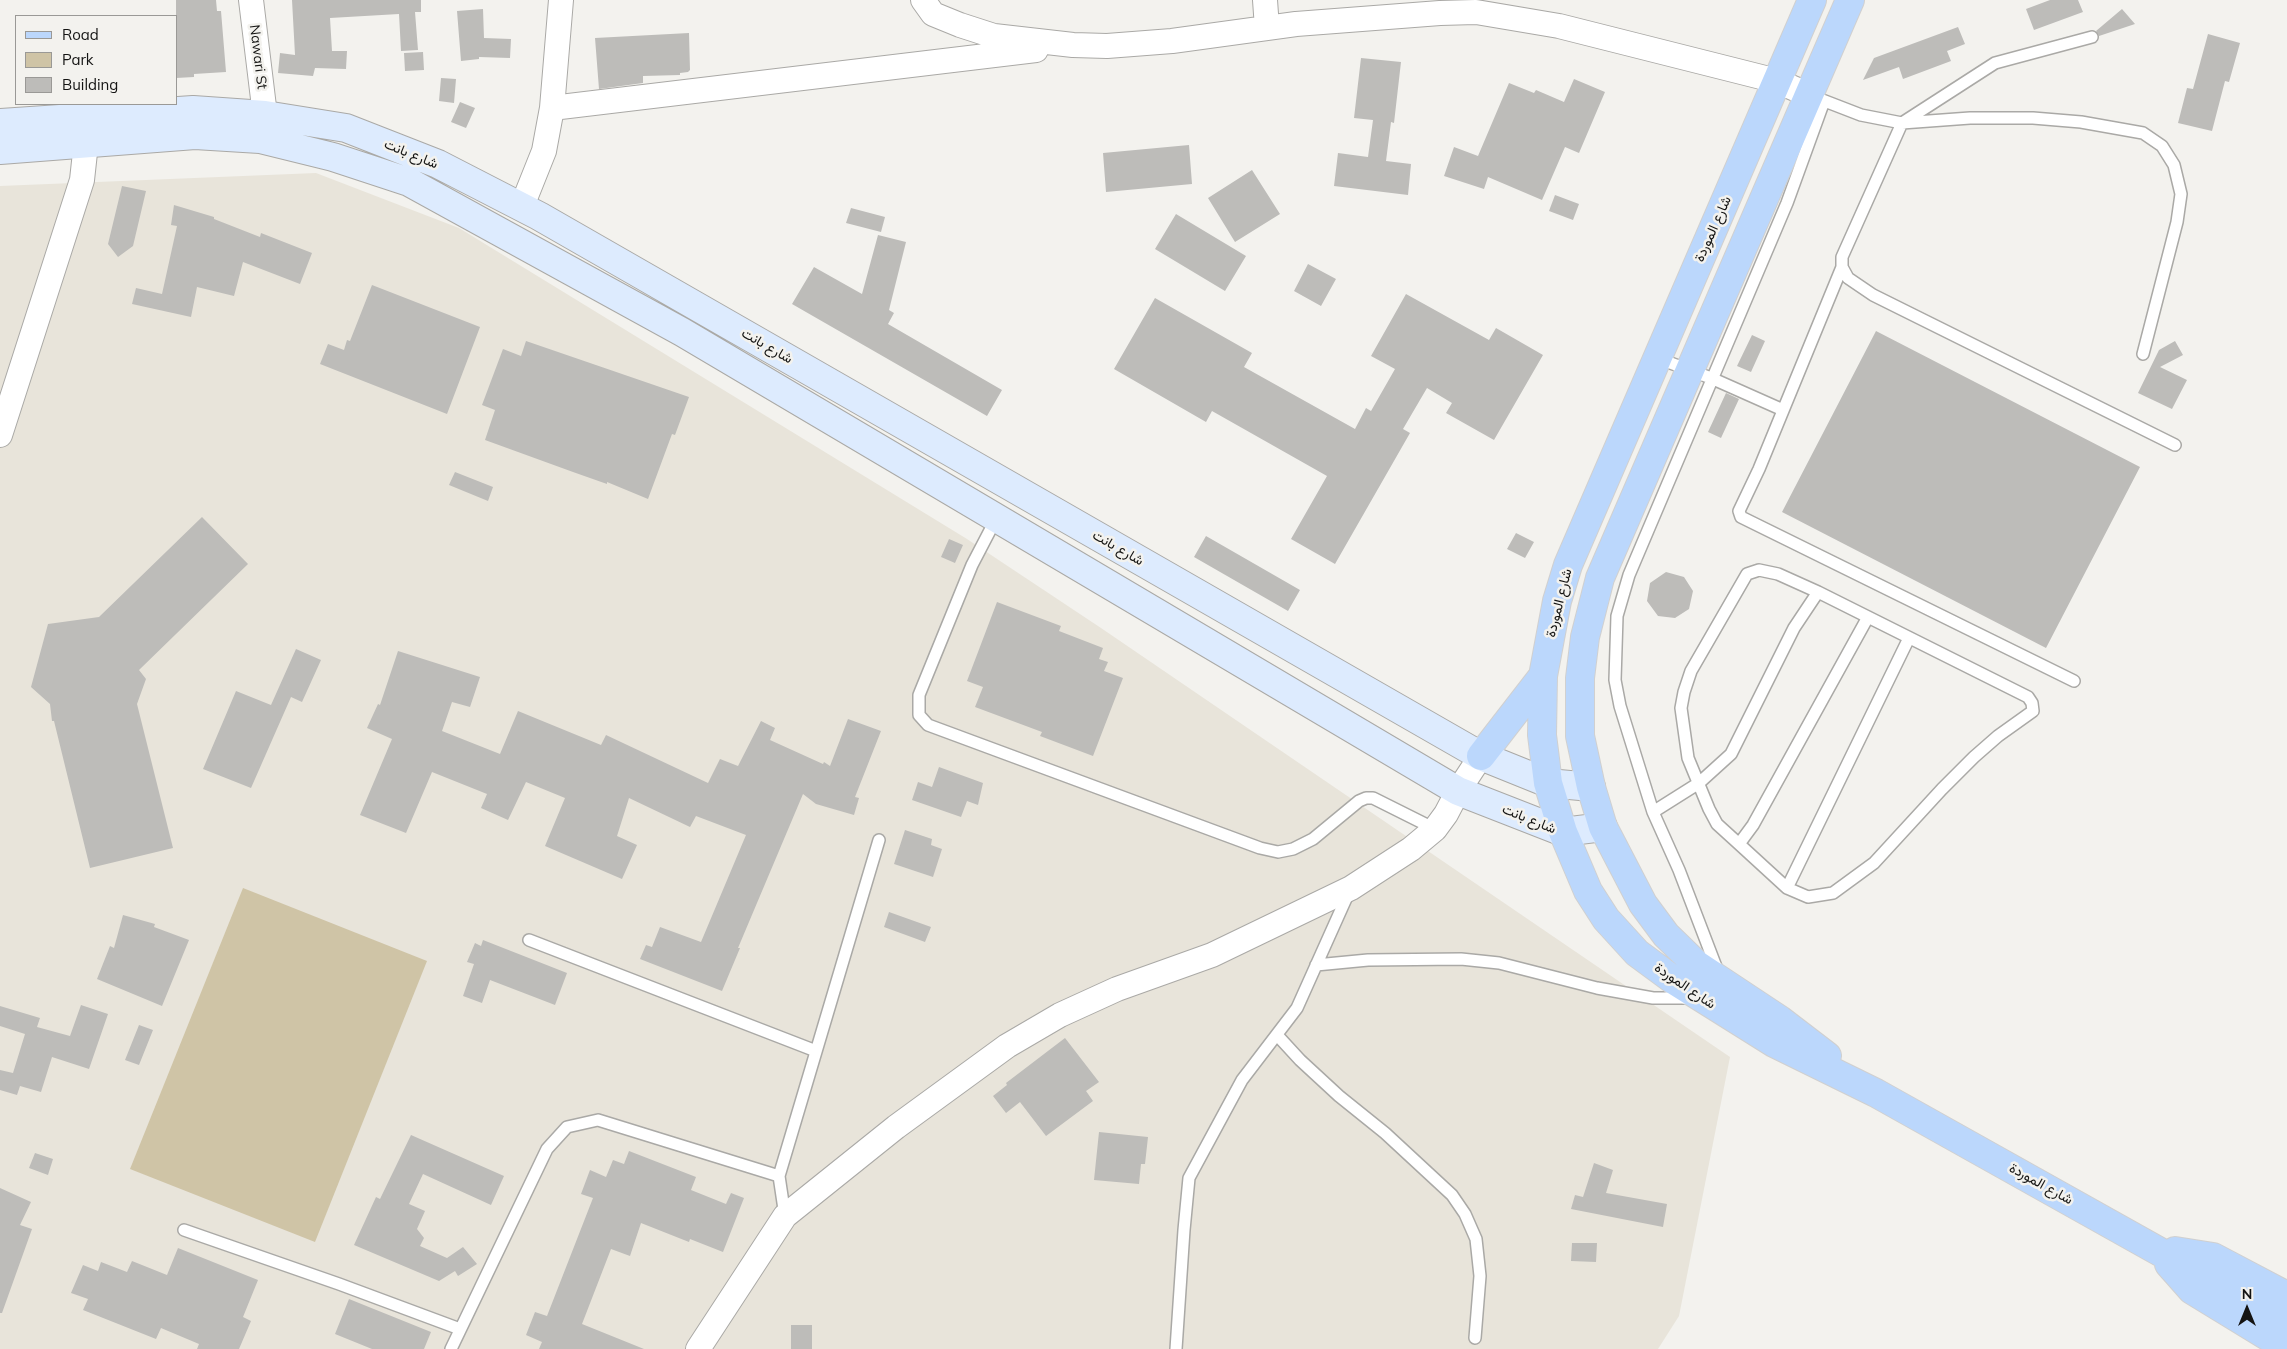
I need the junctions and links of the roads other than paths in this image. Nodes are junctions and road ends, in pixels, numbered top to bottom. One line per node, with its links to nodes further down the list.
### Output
1 (251, 0): 13 (street, Nawari St)
2 (561, 0): 12 (street)
3 (923, 0): 9 (street)
4 (1264, 0): 7 (street)
5 (1812, 0): 10 (main road, شارع الموردة)
6 (1850, 0): 11 (main road, شارع الموردة)
7 (1267, 28): 9 (street); 10 (street)
8 (2092, 37): 15 (lane)
9 (1073, 45): 12 (street)
10 (1777, 81): 11 (street); 21 (main road, شارع الموردة)
11 (1816, 98): 15 (lane); 22 (main road, شارع الموردة)
12 (552, 108): 18 (street)
13 (266, 114): 16 (main road, شارع بانت); 18 (main road, شارع بانت)
14 (0, 123): 16 (main road, شارع بانت)
15 (1902, 123): 19 (lane); 20 (lane)
16 (87, 130): 17 (main road, شارع بانت); 24 (street); 26 (main road, شارع بانت)
17 (0, 150)
18 (522, 206): 32 (main road, شارع بانت)
19 (1842, 267): 23 (lane); 25 (lane)
20 (2143, 354)
21 (1657, 358): 22 (lane); 30 (main road, شارع الموردة)
22 (1700, 374): 23 (lane); 35 (main road, شارع الموردة); 37 (lane)
23 (1783, 410): 31 (lane)
24 (0, 435)
25 (2176, 445)
26 (997, 517): 36 (main road, شارع بانت); 39 (lane)
27 (1818, 592): 28 (lane); 34 (lane); 34 (lane)
28 (1868, 617): 29 (lane); 42 (lane)
29 (1909, 638): 44 (lane); 44 (lane)
30 (1543, 676): 32 (main road); 33 (main road, شارع الموردة)
31 (2074, 681)
32 (1481, 756): 33 (main road, شارع بانت); 36 (street)
33 (1548, 784): 35 (main road, شارع بانت); 40 (main road, شارع الموردة)
34 (1699, 784): 37 (lane); 42 (lane)
35 (1591, 787): 38 (main road, شارع الموردة)
36 (1458, 790): 39 (street); 40 (main road, شارع بانت)
37 (1653, 812): 47 (lane)
38 (1603, 826): 40 (main road, شارع بانت); 47 (main road, شارع الموردة)
39 (1435, 830): 43 (street)
40 (1563, 832): 47 (main road, شارع الموردة)
41 (879, 840): 49 (lane)
42 (1739, 844): 44 (lane)
43 (1350, 888): 46 (lane); 51 (street)
44 (1787, 888)
45 (529, 940): 49 (lane)
46 (1316, 965): 47 (lane); 48 (lane)
47 (1711, 989): 53 (main road, شارع الموردة)
48 (1277, 1034): 56 (lane); 59 (lane)
49 (816, 1051): 50 (lane)
50 (779, 1176): 51 (lane); 55 (lane)
51 (785, 1216): 58 (street)
52 (184, 1230): 55 (lane)
53 (2154, 1247): 54 (main road, شارع الموردة); 54 (main road, شارع الموردة)
54 (2283, 1325)
55 (460, 1329): 57 (lane)
56 (1475, 1338)
57 (451, 1349)
58 (698, 1349)
59 (1176, 1349)

